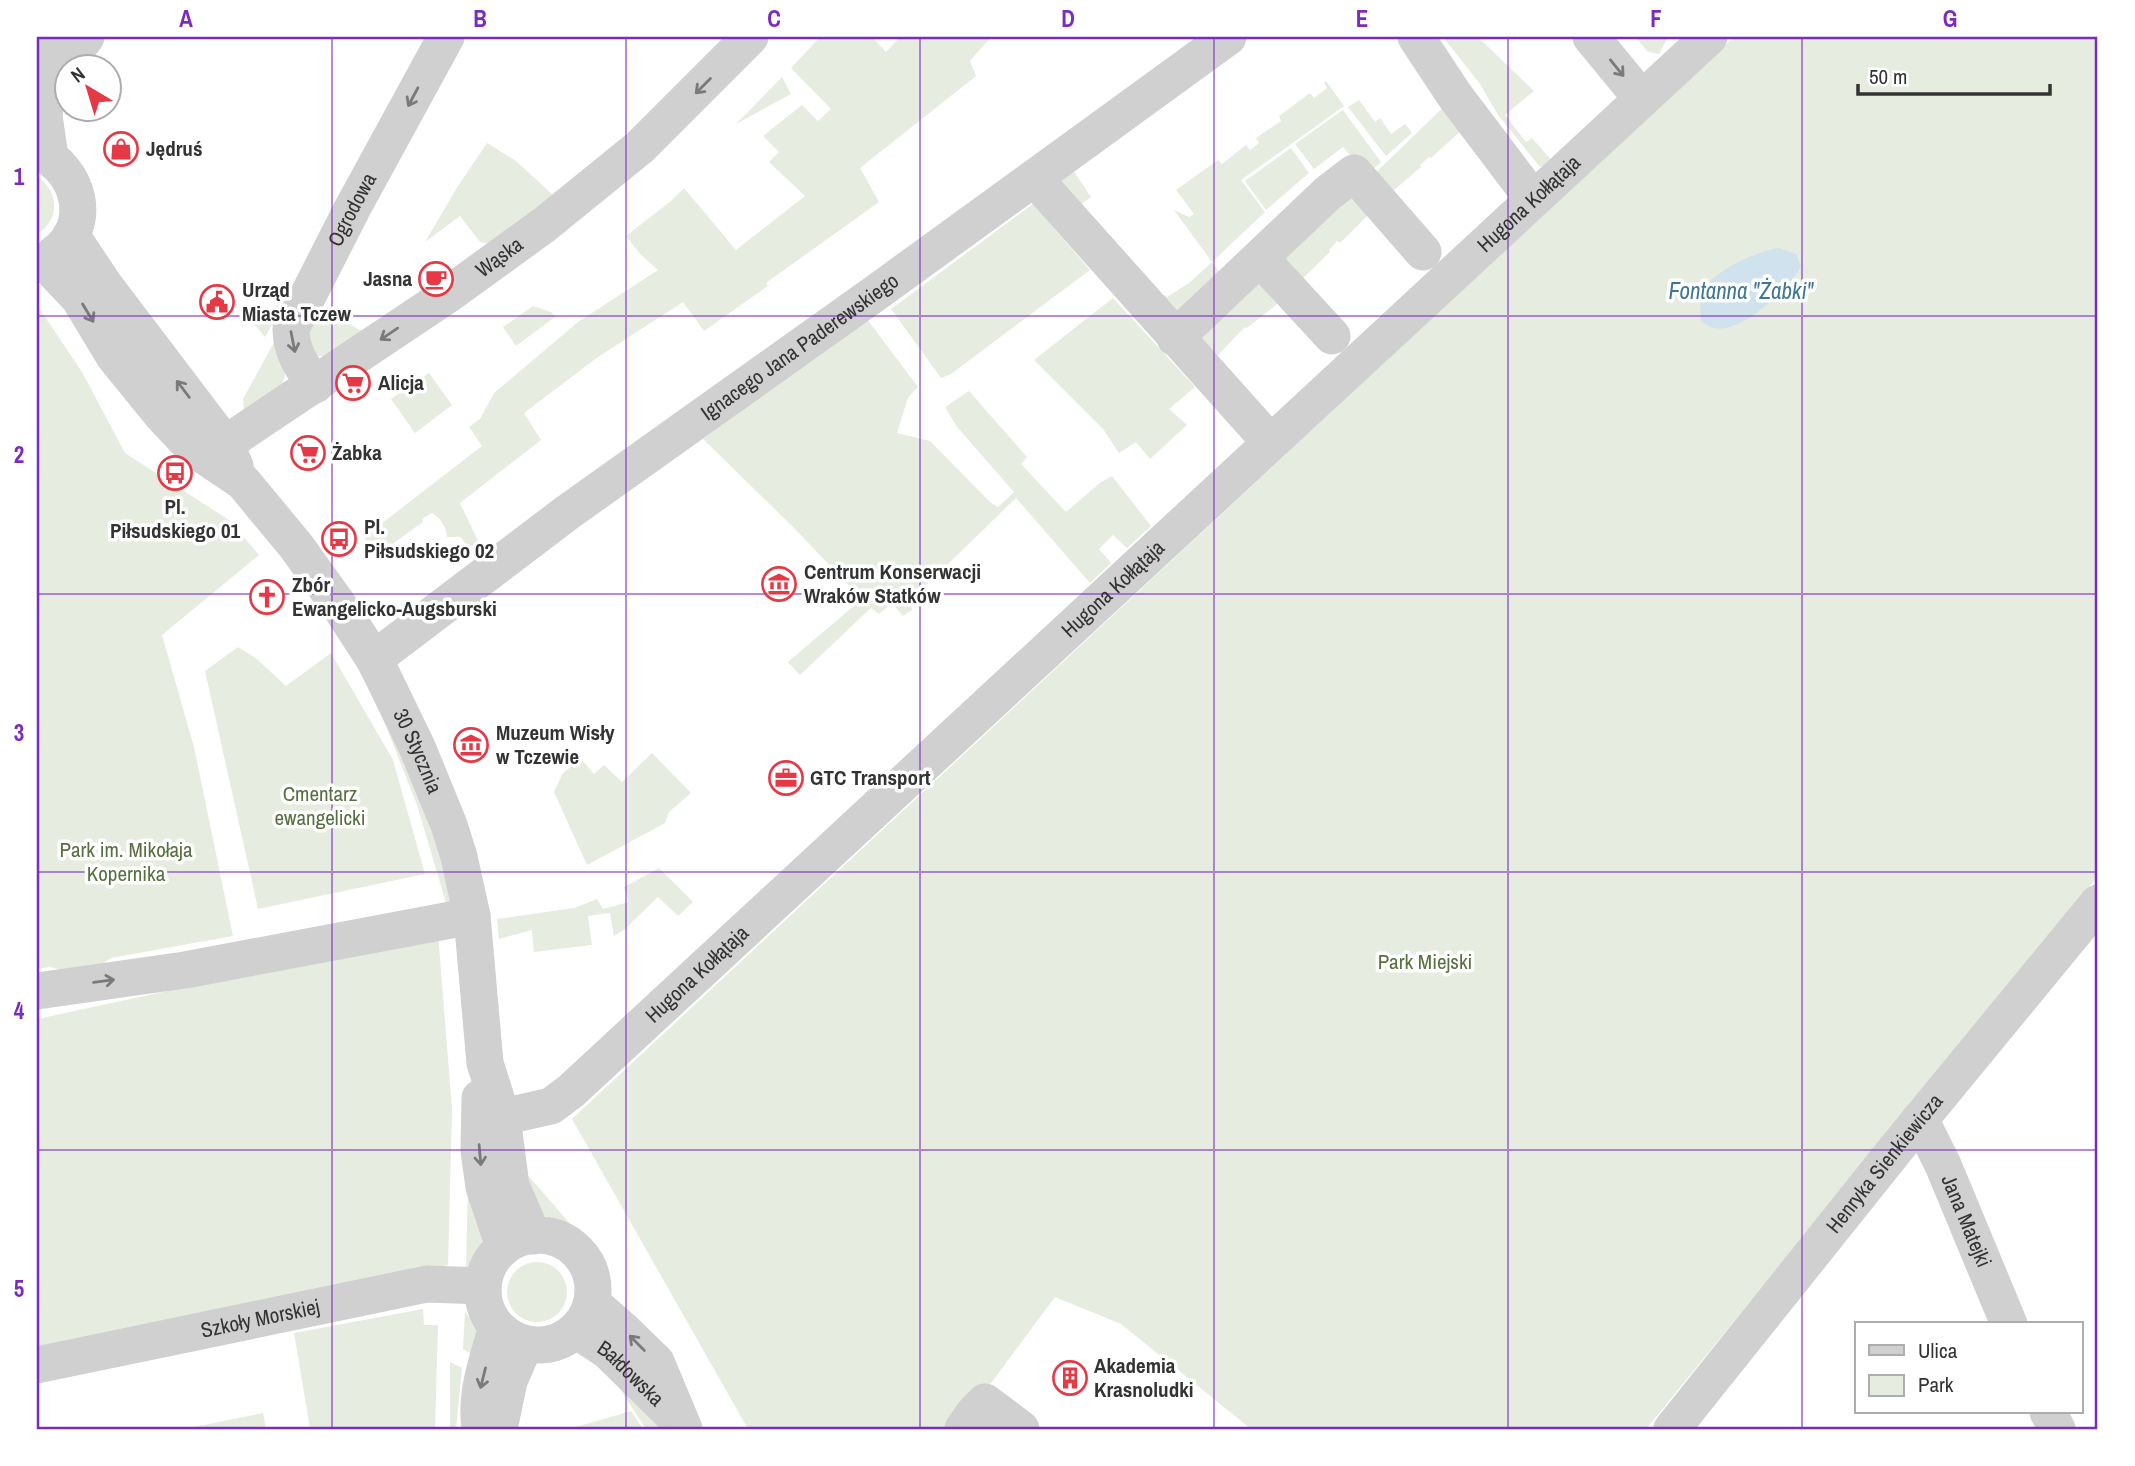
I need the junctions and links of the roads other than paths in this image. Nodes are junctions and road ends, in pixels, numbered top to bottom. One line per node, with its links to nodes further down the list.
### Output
1 (49, 37): 9 (street)
2 (86, 37): 11 (street)
3 (446, 37): 20 (street, Ogrodowa, one-way to 20)
4 (750, 37): 20 (street, Wąska, one-way to 20)
5 (1228, 37): 12 (street, Ignacego Jana Paderewskiego)
6 (1416, 37): 13 (street)
7 (1591, 37): 10 (street, one-way to 10)
8 (1709, 37): 10 (street, Hugona Kołłątaja)
9 (37, 52)
10 (1642, 99): 13 (street, Hugona Kołłątaja)
11 (43, 154): 14 (street)
12 (1034, 178): 19 (street); 24 (street, Ignacego Jana Paderewskiego)
13 (1533, 199): 21 (street, Hugona Kołłątaja)
14 (71, 235): 17 (street); 22 (street, 30 Stycznia, one-way to 14)
15 (1423, 252): 16 (street)
16 (1260, 258): 18 (street); 19 (street)
17 (40, 262): 23 (street, 30 Stycznia, one-way to 23)
18 (1332, 336)
19 (1175, 338): 21 (street)
20 (315, 385): 22 (street, Wąska)
21 (1270, 442): 29 (street, Hugona Kołłątaja)
22 (225, 444): 23 (street, 30 Stycznia)
23 (243, 482): 24 (street, 30 Stycznia)
24 (374, 659): 26 (street, 30 Stycznia)
25 (2098, 903): 30 (street, Henryka Sienkiewicza)
26 (472, 916): 27 (street, one-way to 26); 28 (street, 30 Stycznia)
27 (37, 991)
28 (485, 1063): 29 (street, 30 Stycznia); 31 (street, 30 Stycznia, one-way to 31)
29 (502, 1117): 31 (street, 30 Stycznia)
30 (1920, 1119): 34 (street, Jana Matejki); 42 (street, Henryka Sienkiewicza)
31 (519, 1242): 32 (street); 33 (street)
32 (483, 1286): 35 (street); 36 (street, Szkoły Morskiej)
33 (584, 1317): 35 (street); 37 (street, Bałdowska)
34 (2009, 1322)
35 (511, 1335): 38 (street, one-way to 38); 39 (street)
36 (37, 1365)
37 (682, 1426)
38 (480, 1429)
39 (499, 1429)
40 (963, 1429): 41 (street)
41 (1021, 1429)
42 (1672, 1429)

